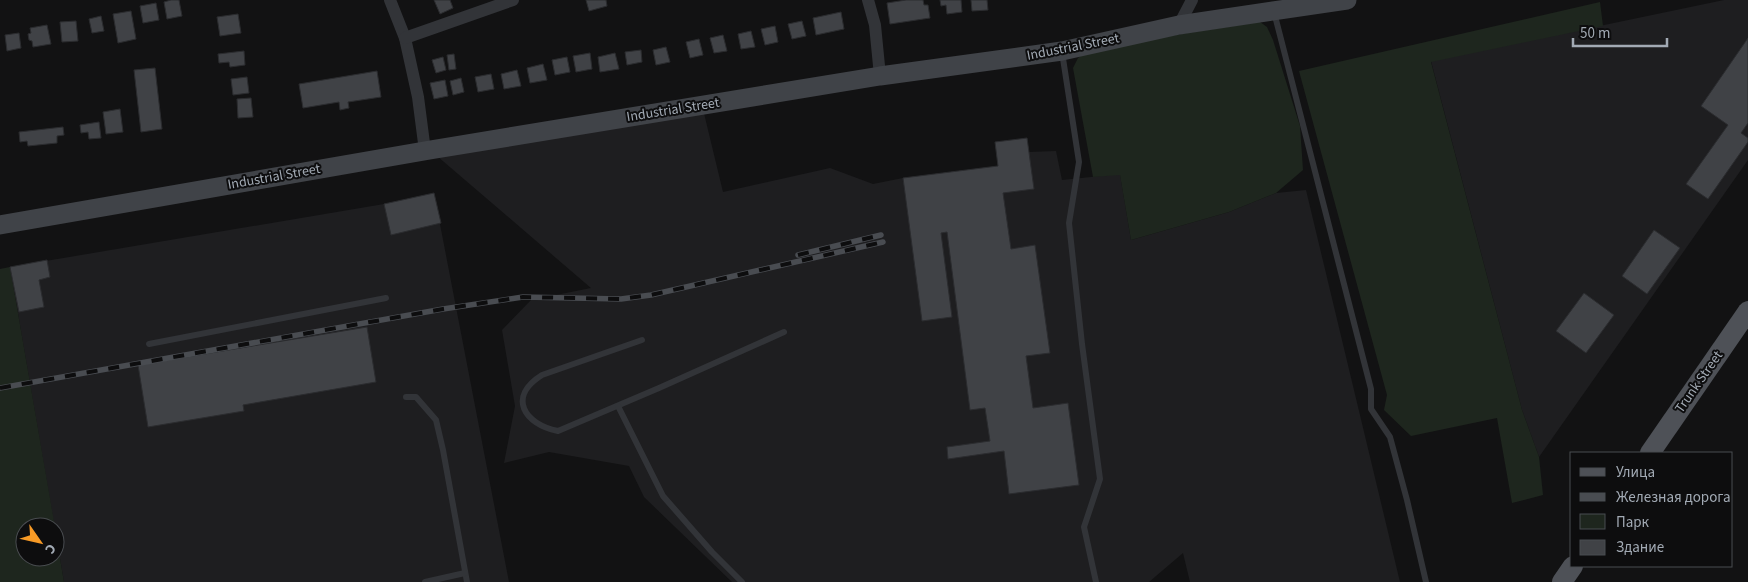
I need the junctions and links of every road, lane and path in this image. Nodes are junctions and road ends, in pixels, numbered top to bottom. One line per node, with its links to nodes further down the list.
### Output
1 (390, 0): 8 (street)
2 (513, 0): 8 (street)
3 (868, 0): 10 (street)
4 (1192, 0): 7 (street)
5 (1347, 0): 6 (street, Industrial Street)
6 (1274, 11): 7 (street, Industrial Street); 27 (lane)
7 (1179, 25): 9 (street, Industrial Street)
8 (404, 38): 11 (street)
9 (1062, 51): 10 (street, Industrial Street); 26 (lane)
10 (880, 76): 11 (street, Industrial Street)
11 (424, 151): 12 (street, Industrial Street)
12 (0, 225)
13 (386, 298): 17 (lane)
14 (1748, 311): 20 (main road, Trunk Street)
15 (784, 332): 19 (lane)
16 (642, 340): 19 (lane)
17 (150, 344)
18 (406, 396): 22 (lane)
19 (618, 406): 25 (lane)
20 (1651, 452)
21 (1572, 567): 28 (main road)
22 (465, 573): 23 (lane); 24 (lane)
23 (425, 582)
24 (467, 582)
25 (742, 582)
26 (1096, 582)
27 (1426, 582)
28 (1562, 582)

